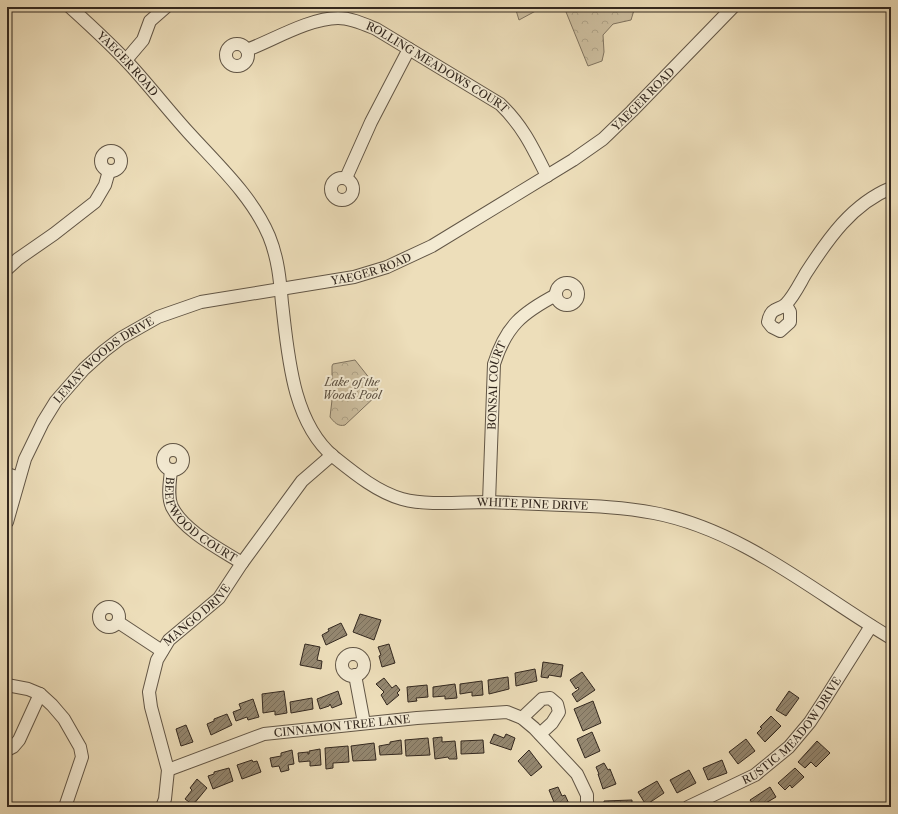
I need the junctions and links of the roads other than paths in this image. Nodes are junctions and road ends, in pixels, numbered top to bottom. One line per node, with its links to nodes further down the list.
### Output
1 (70, 7): 6 (street, YAEGER ROAD)
2 (166, 7): 6 (street)
3 (733, 7): 8 (street, YAEGER ROAD)
4 (409, 49): 5 (street, ROLLING MEADOWS COURT); 8 (street, ROLLING MEADOWS COURT); 9 (street)
5 (247, 50)
6 (126, 60): 12 (street, YAEGER ROAD)
7 (109, 171): 11 (street)
8 (547, 176): 12 (street, YAEGER ROAD)
9 (346, 178)
10 (891, 188): 14 (street)
11 (7, 269)
12 (281, 289): 15 (street, WHITE PINE DRIVE); 18 (street, LEMAY WOODS DRIVE)
13 (556, 295): 19 (street, BONSAI COURT)
14 (786, 305)
15 (332, 455): 19 (street, WHITE PINE DRIVE); 21 (street, MANGO DRIVE)
16 (171, 470): 21 (street, BEEFWOOD COURT)
17 (7, 474): 18 (street)
18 (19, 478): 20 (street, LEMAY WOODS DRIVE)
19 (489, 502): 23 (street, WHITE PINE DRIVE)
20 (7, 522)
21 (242, 564): 25 (street, MANGO DRIVE)
22 (118, 622): 25 (street)
23 (871, 626): 24 (street, WHITE PINE DRIVE); 37 (street, RUSTIC MEADOW DRIVE)
24 (891, 638)
25 (162, 651): 33 (street, MANGO DRIVE)
26 (355, 675): 30 (street)
27 (7, 685): 28 (street)
28 (40, 694): 32 (street); 34 (street)
29 (522, 718): 30 (street, CINNAMON TREE LANE); 31 (street, CINNAMON TREE LANE); 31 (street)
30 (364, 723): 33 (street, CINNAMON TREE LANE)
31 (540, 734): 36 (street, CINNAMON TREE LANE)
32 (7, 750)
33 (168, 770): 35 (street, MANGO DRIVE)
34 (65, 807)
35 (162, 807)
36 (587, 807)
37 (688, 807)

